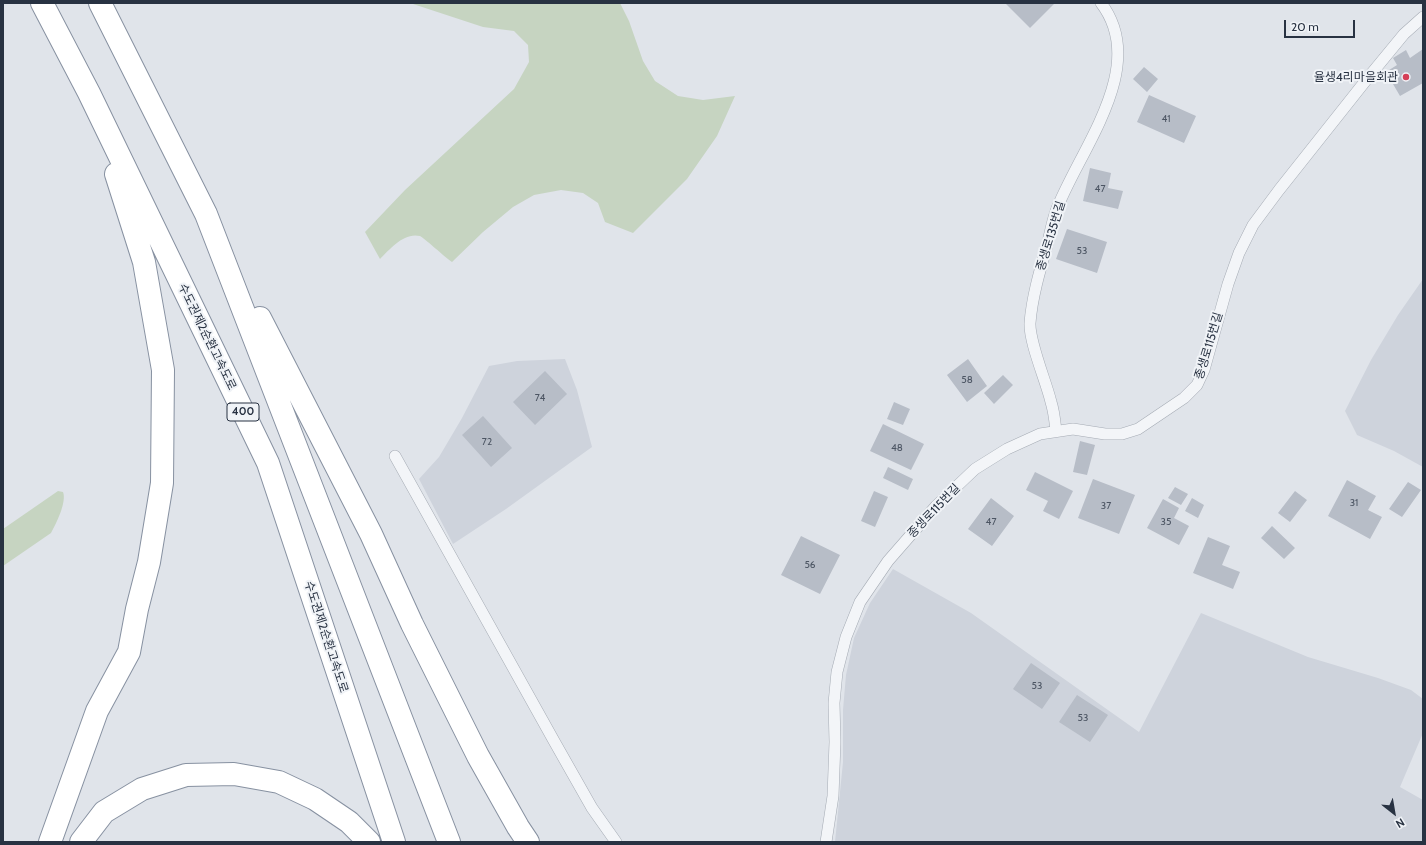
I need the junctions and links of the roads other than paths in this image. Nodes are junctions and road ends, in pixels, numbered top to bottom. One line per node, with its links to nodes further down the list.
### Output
1 (42, 3): 5 (highway, 수도권제2순환고속도로 / 400)
2 (100, 3): 6 (highway)
3 (1101, 3): 7 (lane, 종생로135번길)
4 (1423, 17): 7 (lane, 종생로115번길)
5 (89, 93): 9 (highway); 12 (highway, 수도권제2순환고속도로 / 400)
6 (206, 214): 13 (highway); 14 (highway)
7 (1056, 431): 16 (lane, 종생로115번길)
8 (395, 456): 15 (lane)
9 (50, 842)
10 (81, 842): 11 (highway)
11 (369, 842)
12 (394, 842)
13 (449, 842)
14 (528, 842)
15 (616, 842)
16 (826, 842)

